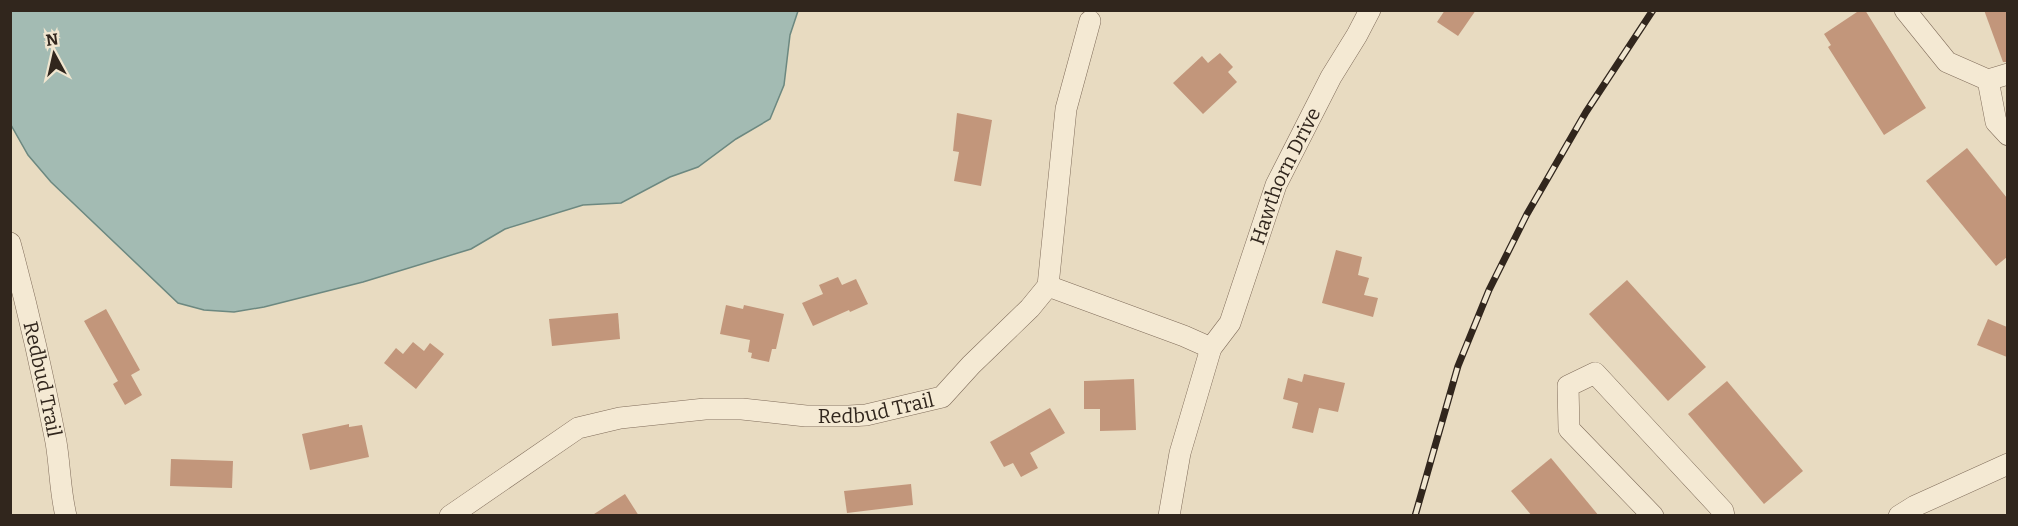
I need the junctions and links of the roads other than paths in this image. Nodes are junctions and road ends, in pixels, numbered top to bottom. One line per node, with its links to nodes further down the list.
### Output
1 (1370, 10): 8 (street, Hawthorn Drive)
2 (1905, 10): 4 (street)
3 (1090, 21): 7 (street)
4 (1998, 77): 5 (street)
5 (2007, 135)
6 (10, 243): 10 (street, Redbud Trail)
7 (1048, 286): 8 (street); 11 (street, Redbud Trail)
8 (1211, 348): 12 (street, Hawthorn Drive)
9 (2007, 464): 15 (street)
10 (66, 516)
11 (450, 516)
12 (1169, 516)
13 (1653, 516): 14 (street)
14 (1724, 516)
15 (1899, 516)

